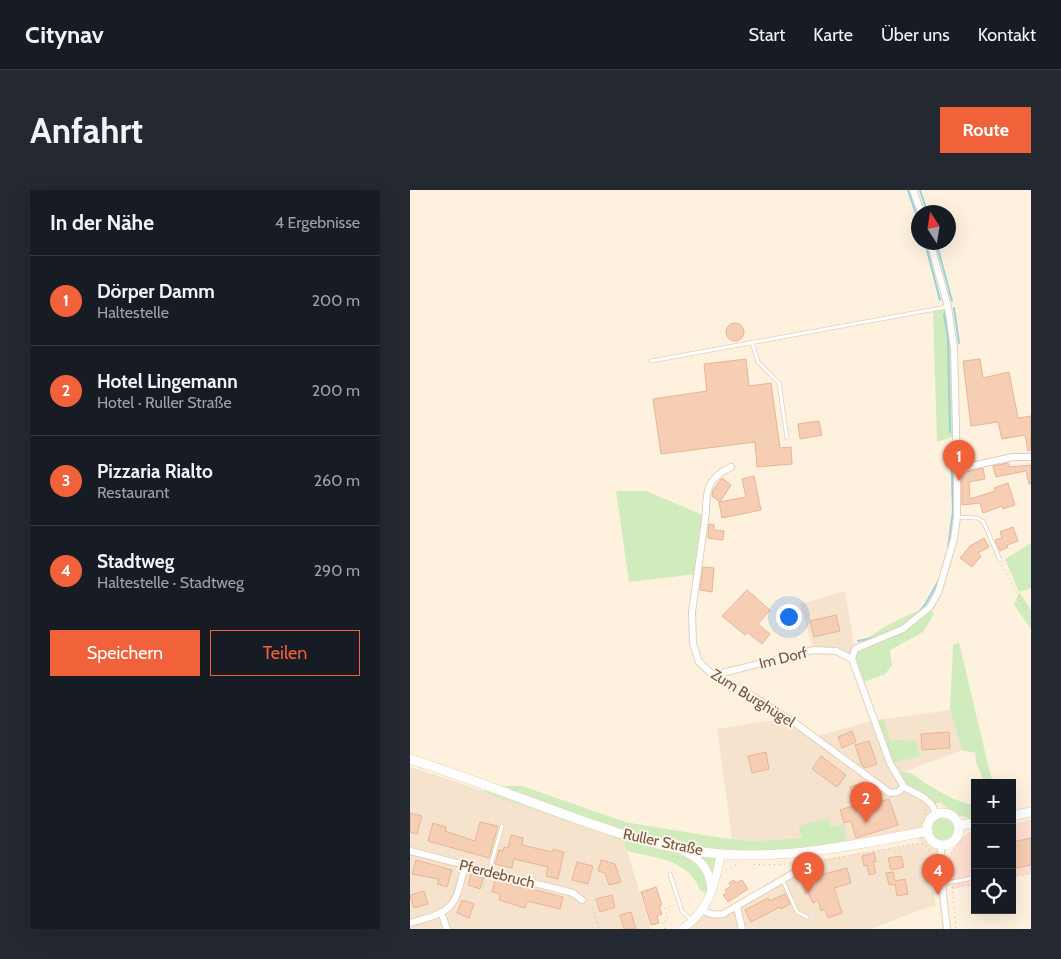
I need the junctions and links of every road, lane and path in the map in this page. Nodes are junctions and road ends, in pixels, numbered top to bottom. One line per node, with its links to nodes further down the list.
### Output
1 (913, 190): 2 (street)
2 (919, 205)
3 (932, 250): 4 (street)
4 (948, 306): 5 (lane); 10 (street)
5 (752, 342): 6 (lane); 7 (lane)
6 (651, 361)
7 (787, 438)
8 (1031, 457): 10 (street)
9 (731, 468): 15 (street, Zum Burghügel)
10 (957, 469): 11 (street)
11 (957, 517): 12 (lane); 14 (street)
12 (1000, 560): 13 (path)
13 (1026, 610)
14 (852, 659): 15 (street, Im Dorf); 17 (street)
15 (713, 675): 17 (street, Zum Burghügel)
16 (410, 759): 30 (main road, Ruller Straße)
17 (904, 787): 18 (street)
18 (932, 805): 20 (street); 22 (path); 28 (path)
19 (1031, 812): 21 (main road)
20 (938, 814): 25 (main road); 27 (main road)
21 (1016, 815)
22 (971, 821)
23 (971, 823): 25 (main road)
24 (972, 824): 35 (path)
25 (959, 825): 29 (main road)
26 (502, 826): 39 (lane)
27 (928, 831): 28 (main road, Ruller Straße); 29 (main road)
28 (918, 833): 32 (main road, Ruller Straße); 33 (path)
29 (942, 845): 34 (street)
30 (676, 848): 32 (main road, Ruller Straße); 49 (street)
31 (410, 851): 37 (street, Pferdebruch)
32 (721, 854): 49 (street)
33 (931, 855): 34 (path); 50 (path)
34 (941, 856): 35 (path); 46 (street)
35 (950, 856): 45 (path)
36 (820, 860): 38 (path)
37 (465, 866): 39 (street, Pferdebruch); 55 (street)
38 (799, 870): 43 (street)
39 (488, 872): 51 (street, Pferdebruch)
40 (670, 874): 52 (lane)
41 (1031, 874): 42 (path)
42 (1016, 876)
43 (781, 878): 53 (street); 56 (lane)
44 (971, 878): 45 (lane)
45 (951, 883): 46 (lane); 48 (path)
46 (942, 884): 64 (street)
47 (971, 885): 48 (path)
48 (952, 889): 65 (path)
49 (711, 896): 54 (street)
50 (936, 896)
51 (582, 900): 60 (path)
52 (679, 904): 57 (lane); 61 (path)
53 (737, 907): 54 (street); 63 (street)
54 (702, 910): 57 (street)
55 (441, 912): 58 (street); 59 (street)
56 (807, 917)
57 (692, 921): 62 (street)
58 (410, 923)
59 (447, 929)
60 (599, 929)
61 (665, 929)
62 (682, 929)
63 (742, 929)
64 (948, 929)
65 (956, 929)

